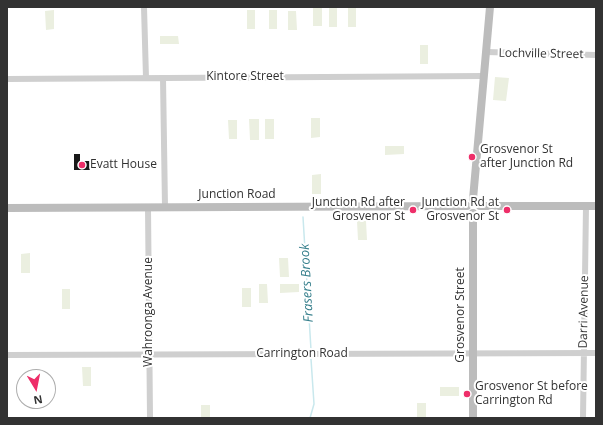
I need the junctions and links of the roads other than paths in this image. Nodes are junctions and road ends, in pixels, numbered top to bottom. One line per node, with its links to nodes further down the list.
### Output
1 (144, 7): 7 (street)
2 (490, 7): 3 (main road)
3 (486, 52): 4 (street, Lochville Street); 5 (main road)
4 (596, 55)
5 (484, 76): 8 (street, Kintore Street); 9 (main road)
6 (7, 78): 7 (street, Kintore Street)
7 (146, 78): 8 (street, Kintore Street)
8 (163, 78): 15 (street)
9 (474, 199): 10 (main road); 11 (main road)
10 (467, 206): 15 (main road, Junction Road); 17 (main road)
11 (480, 206): 12 (main road); 17 (main road)
12 (586, 206): 13 (main road); 18 (street, Darri Avenue)
13 (596, 206)
14 (148, 207): 15 (main road, Junction Road); 16 (main road, Junction Road); 20 (street, Wahroonga Avenue)
15 (165, 207)
16 (7, 208)
17 (473, 213): 21 (main road, Grosvenor Street)
18 (584, 353): 19 (street, Carrington Road); 21 (street, Carrington Road); 25 (street, Darri Avenue)
19 (596, 353)
20 (149, 354): 21 (street, Carrington Road); 22 (street, Carrington Road); 23 (street, Wahroonga Avenue)
21 (473, 354): 24 (main road, Grosvenor Street)
22 (7, 355)
23 (150, 418)
24 (473, 418)
25 (583, 418)

